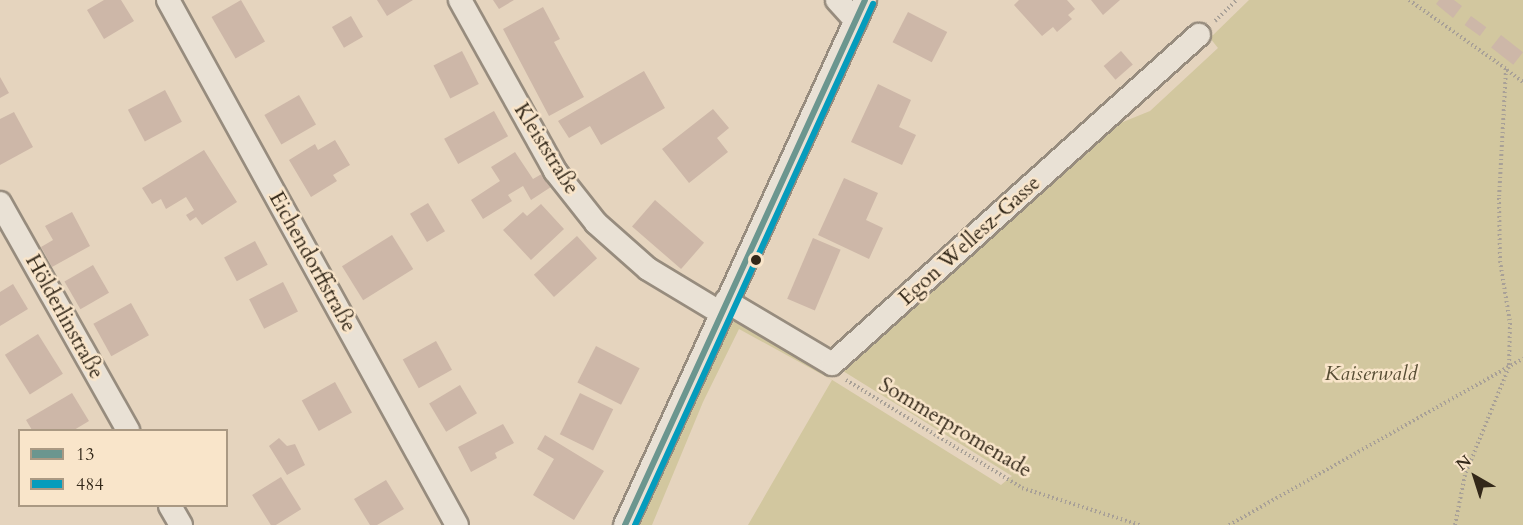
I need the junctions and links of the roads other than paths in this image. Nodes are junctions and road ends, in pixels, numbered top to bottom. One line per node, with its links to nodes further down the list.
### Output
1 (168, 0): 12 (street, Eichendorffstraße)
2 (460, 0): 8 (street, Kleiststraße)
3 (837, 0): 5 (street)
4 (865, 0): 5 (street)
5 (856, 21): 8 (street)
6 (1199, 35): 8 (street, Egon Wellesz-Gasse)
7 (0, 203): 9 (street, Hölderlinstraße)
8 (723, 307): 13 (street)
9 (127, 429)
10 (171, 507): 11 (street)
11 (181, 525)
12 (457, 525)
13 (625, 525)

